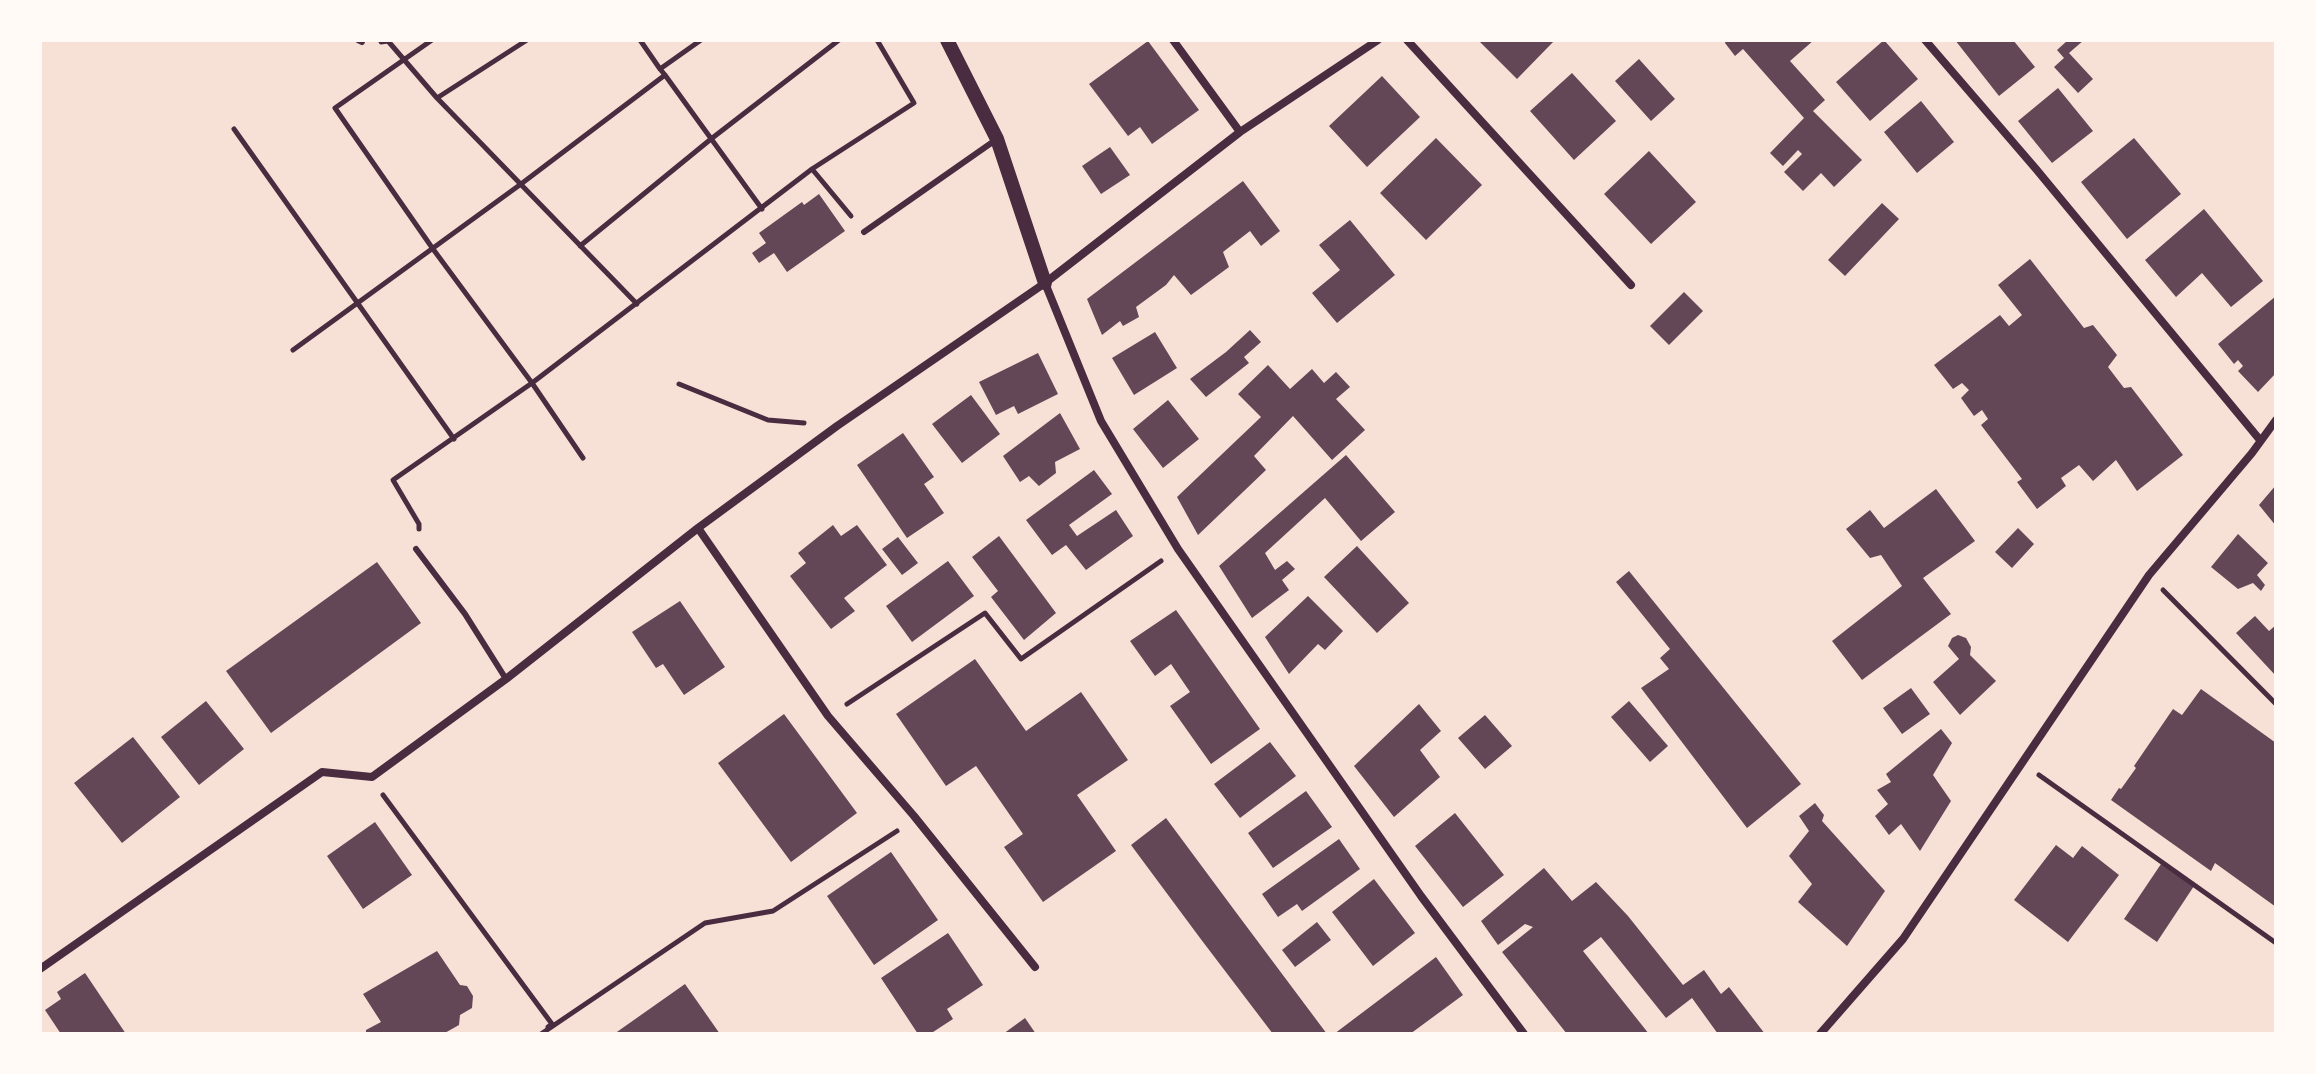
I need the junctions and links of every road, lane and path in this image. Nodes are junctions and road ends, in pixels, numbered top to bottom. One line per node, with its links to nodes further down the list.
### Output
1 (379, 40): 13 (path)
2 (432, 40): 13 (path)
3 (527, 40): 16 (path)
4 (640, 40): 14 (path)
5 (701, 40): 14 (path)
6 (877, 40): 21 (path)
7 (947, 40): 20 (street)
8 (1173, 40): 18 (street)
9 (1378, 40): 18 (street)
10 (1407, 40): 28 (street)
11 (1925, 40): 37 (street)
12 (836, 41): 19 (path)
13 (404, 59): 16 (path); 26 (path)
14 (660, 69): 15 (path)
15 (665, 75): 19 (path); 22 (path)
16 (437, 98): 22 (path)
17 (234, 129): 29 (path)
18 (1240, 132): 27 (street)
19 (711, 139): 23 (path); 25 (path)
20 (997, 139): 24 (lane); 27 (street)
21 (812, 169): 23 (path); 24 (path)
22 (521, 184): 25 (path); 26 (path)
23 (762, 209): 30 (path)
24 (864, 232)
25 (580, 246): 30 (path)
26 (433, 249): 29 (path); 32 (path)
27 (1045, 283): 35 (street); 41 (street)
28 (1631, 285)
29 (356, 304): 31 (path); 36 (path)
30 (637, 304): 32 (path)
31 (293, 350)
32 (532, 383): 36 (path); 38 (path)
33 (679, 384): 35 (path)
34 (2276, 420): 37 (street)
35 (837, 426): 39 (street)
36 (454, 439): 40 (path)
37 (2260, 440): 42 (street)
38 (583, 458)
39 (698, 528): 43 (street); 45 (street)
40 (416, 549): 43 (lane)
41 (1178, 549): 45 (path); 53 (street)
42 (2149, 575): 44 (path); 46 (street)
43 (506, 679): 47 (street)
44 (2276, 704)
45 (828, 716): 48 (street)
46 (2023, 763): 49 (path); 54 (street)
47 (372, 777): 51 (street); 52 (path)
48 (914, 816): 50 (street); 52 (path)
49 (2276, 943)
50 (1035, 967)
51 (40, 969)
52 (541, 1034)
53 (1524, 1034)
54 (1820, 1034)

